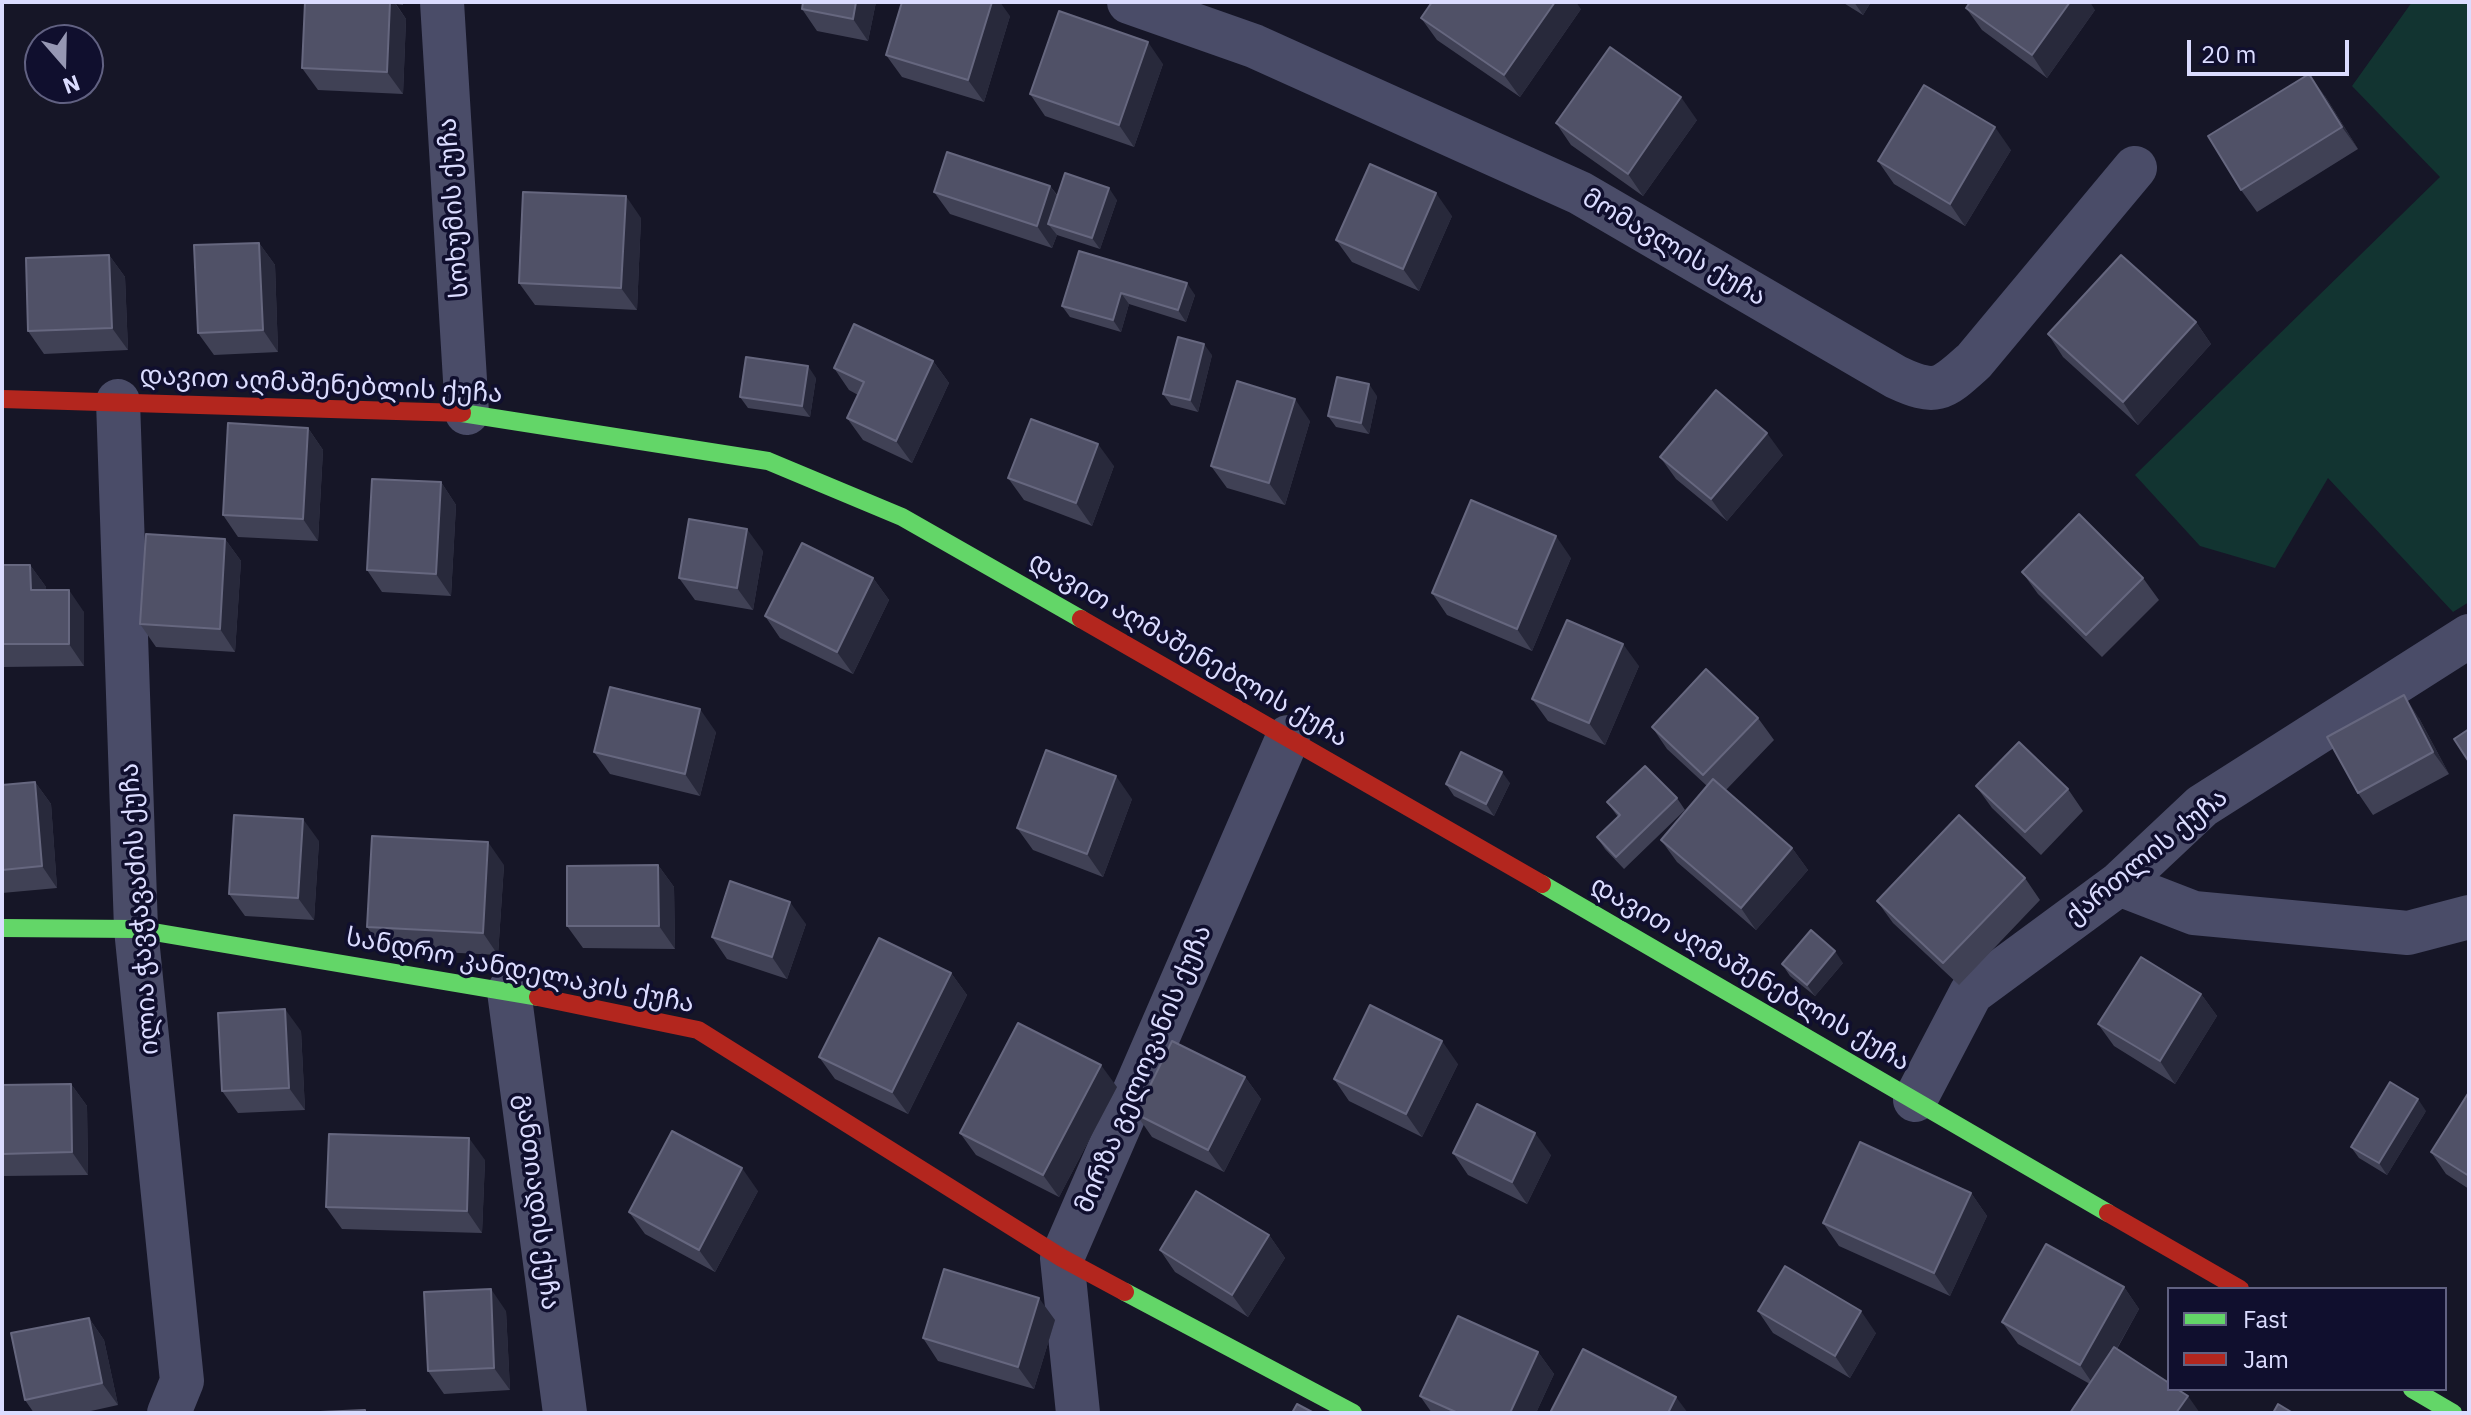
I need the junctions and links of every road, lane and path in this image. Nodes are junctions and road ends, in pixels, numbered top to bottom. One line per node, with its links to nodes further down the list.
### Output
1 (442, 2): 6 (street, სოხუმის ქუჩა)
2 (1129, 2): 3 (street, მომავლის ქუჩა)
3 (2135, 168)
4 (2, 399): 5 (street, დავით აღმაშენებლის ქუჩა)
5 (118, 401): 6 (street, დავით აღმაშენებლის ქუჩა); 12 (street, ილია ჭავჭავაძის ქუჩა)
6 (467, 413): 8 (street, დავით აღმაშენებლის ქუჩა)
7 (2469, 636): 9 (street, ქართლის ქუჩა)
8 (1288, 737): 14 (street, დავით აღმაშენებლის ქუჩა); 15 (street, მირზა გელოვანის ქუჩა)
9 (2119, 884): 10 (street); 14 (street, ქართლის ქუჩა)
10 (2469, 917)
11 (2, 928): 12 (street, სანდრო კანდელაკის ქუჩა)
12 (136, 929): 13 (street, სანდრო კანდელაკის ქუჩა); 18 (street, ილია ჭავჭავაძის ქუჩა)
13 (509, 991): 15 (street, სანდრო კანდელაკის ქუჩა); 19 (street, განთიადის ქუჩა)
14 (1915, 1100): 16 (street, დავით აღმაშენებლის ქუჩა)
15 (1062, 1258): 20 (street, მირზა გელოვანის ქუჩა); 21 (street, სანდრო კანდელაკის ქუჩა)
16 (2237, 1287)
17 (2415, 1391): 22 (street)
18 (169, 1413)
19 (565, 1413)
20 (1078, 1413)
21 (1353, 1413)
22 (2453, 1413)

